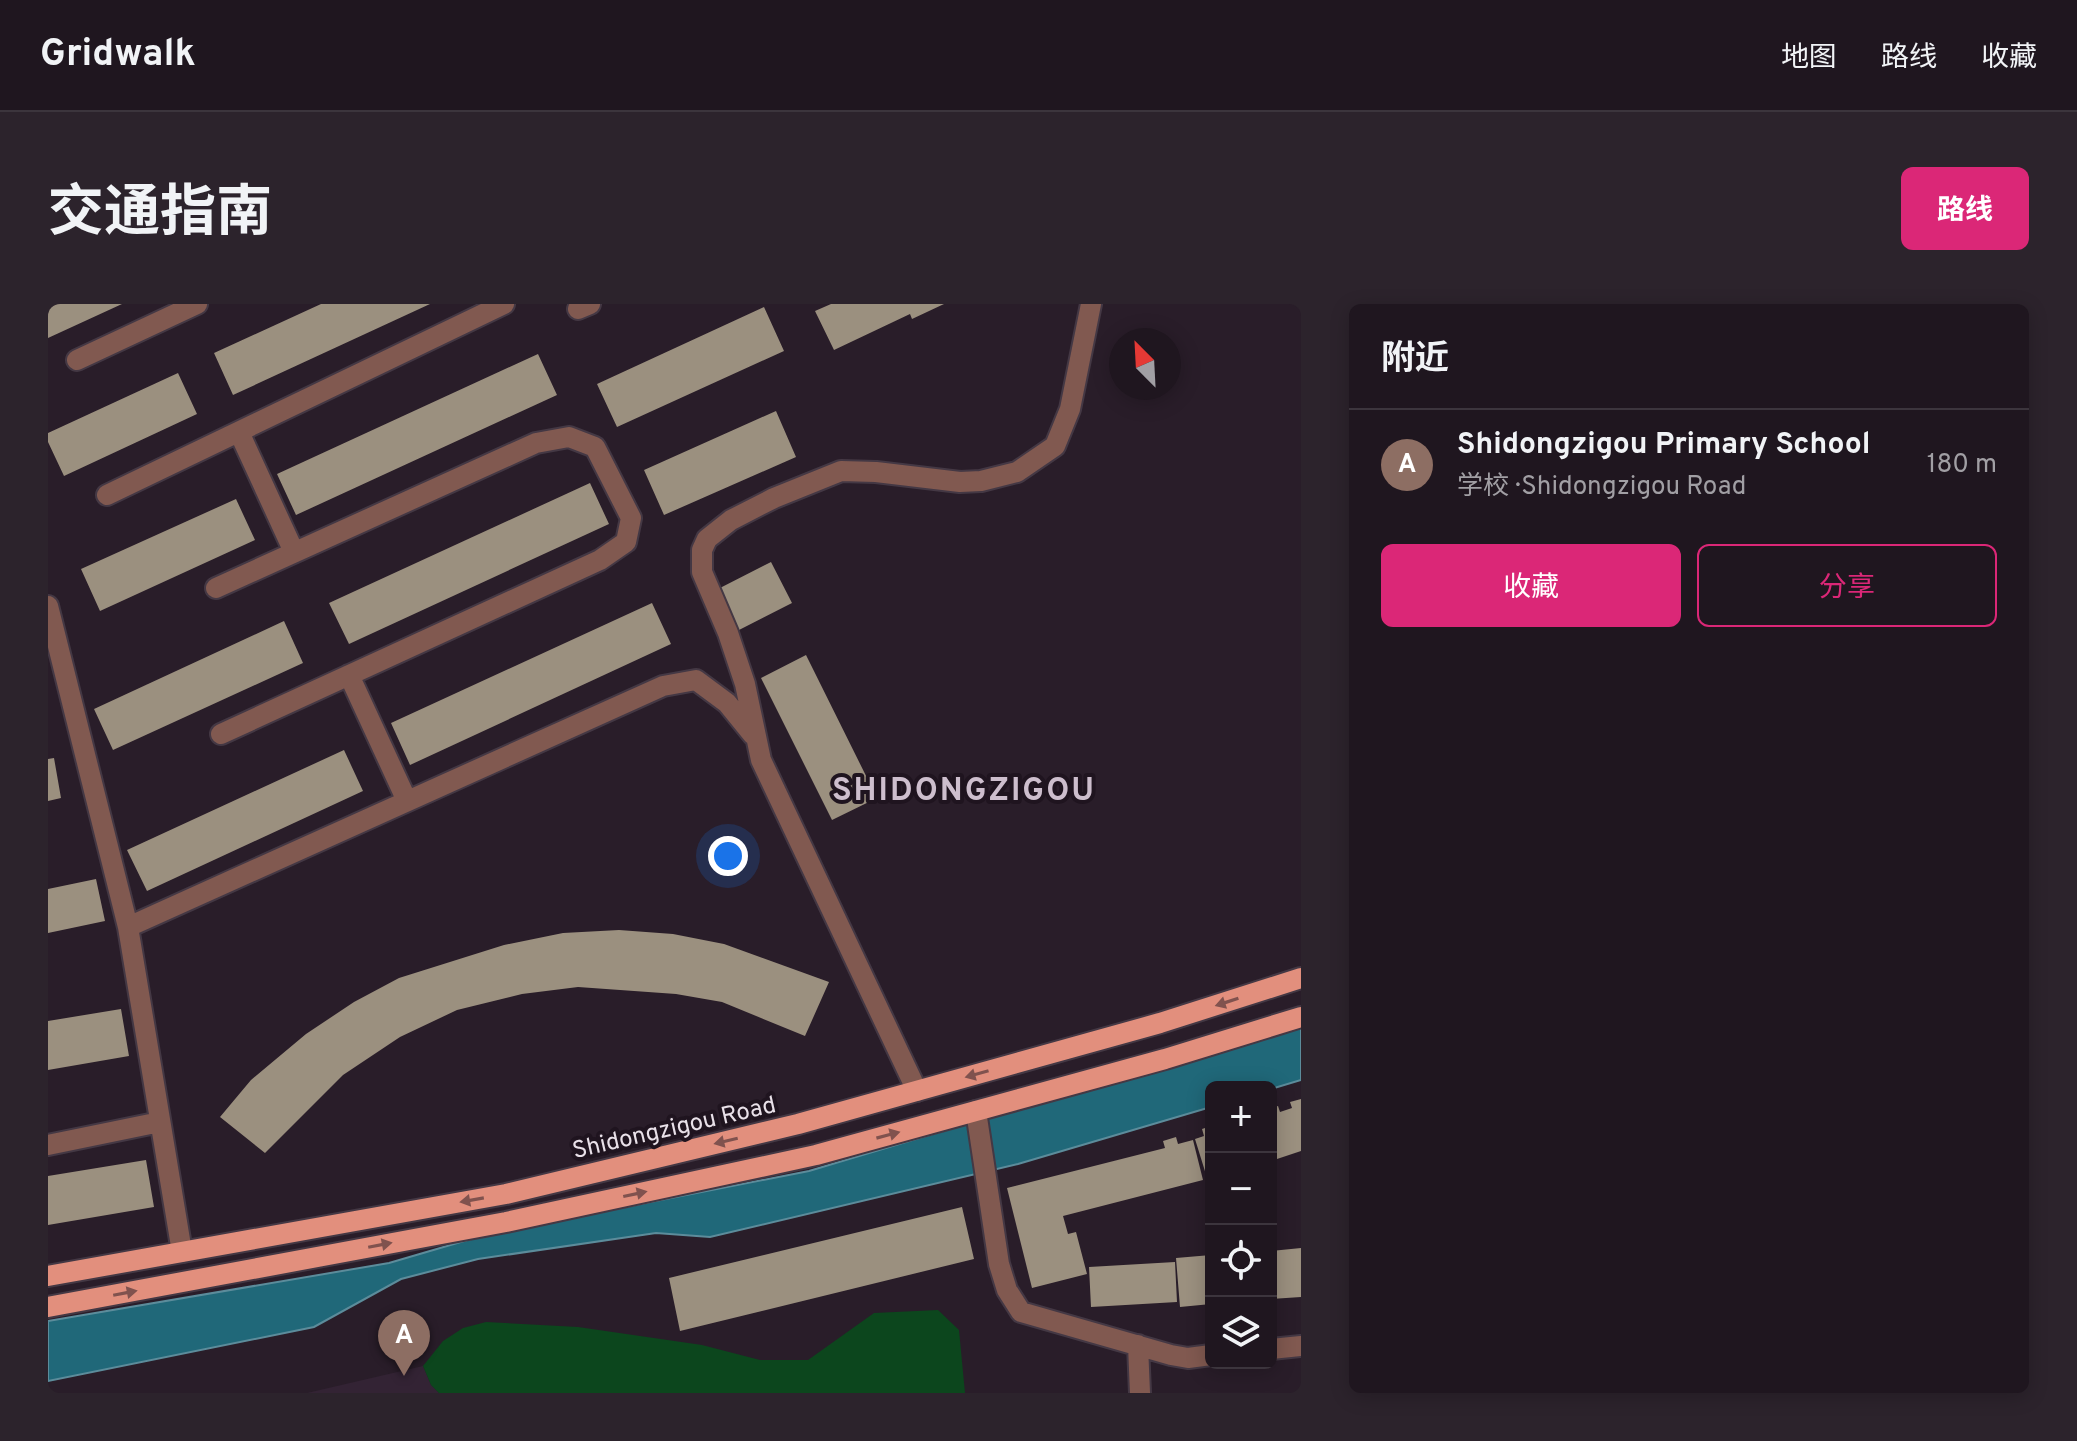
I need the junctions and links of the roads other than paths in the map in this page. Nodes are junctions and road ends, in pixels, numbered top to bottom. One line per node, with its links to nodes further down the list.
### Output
1 (197, 304): 4 (street)
2 (504, 304): 5 (street)
3 (1091, 304): 12 (street)
4 (77, 360)
5 (239, 432): 6 (street); 7 (street)
6 (107, 495)
7 (294, 552): 8 (street); 10 (street)
8 (216, 588)
9 (48, 606): 14 (street)
10 (349, 675): 11 (street); 13 (street)
11 (221, 734)
12 (757, 740): 13 (street); 17 (street)
13 (407, 801): 14 (street)
14 (128, 927): 19 (street)
15 (1301, 978): 17 (main road, Shidongzigou Road, one-way to 17)
16 (1301, 1017): 18 (main road)
17 (917, 1091): 21 (main road, Shidongzigou Road, one-way to 21)
18 (976, 1114): 23 (main road, one-way to 18); 24 (street)
19 (160, 1122): 20 (street); 21 (street)
20 (48, 1145)
21 (182, 1252): 22 (main road, Shidongzigou Road)
22 (48, 1276)
23 (48, 1307)
24 (1138, 1345): 27 (street); 28 (street)
25 (1301, 1346): 26 (street)
26 (1277, 1348)
27 (1205, 1356)
28 (1140, 1393)

